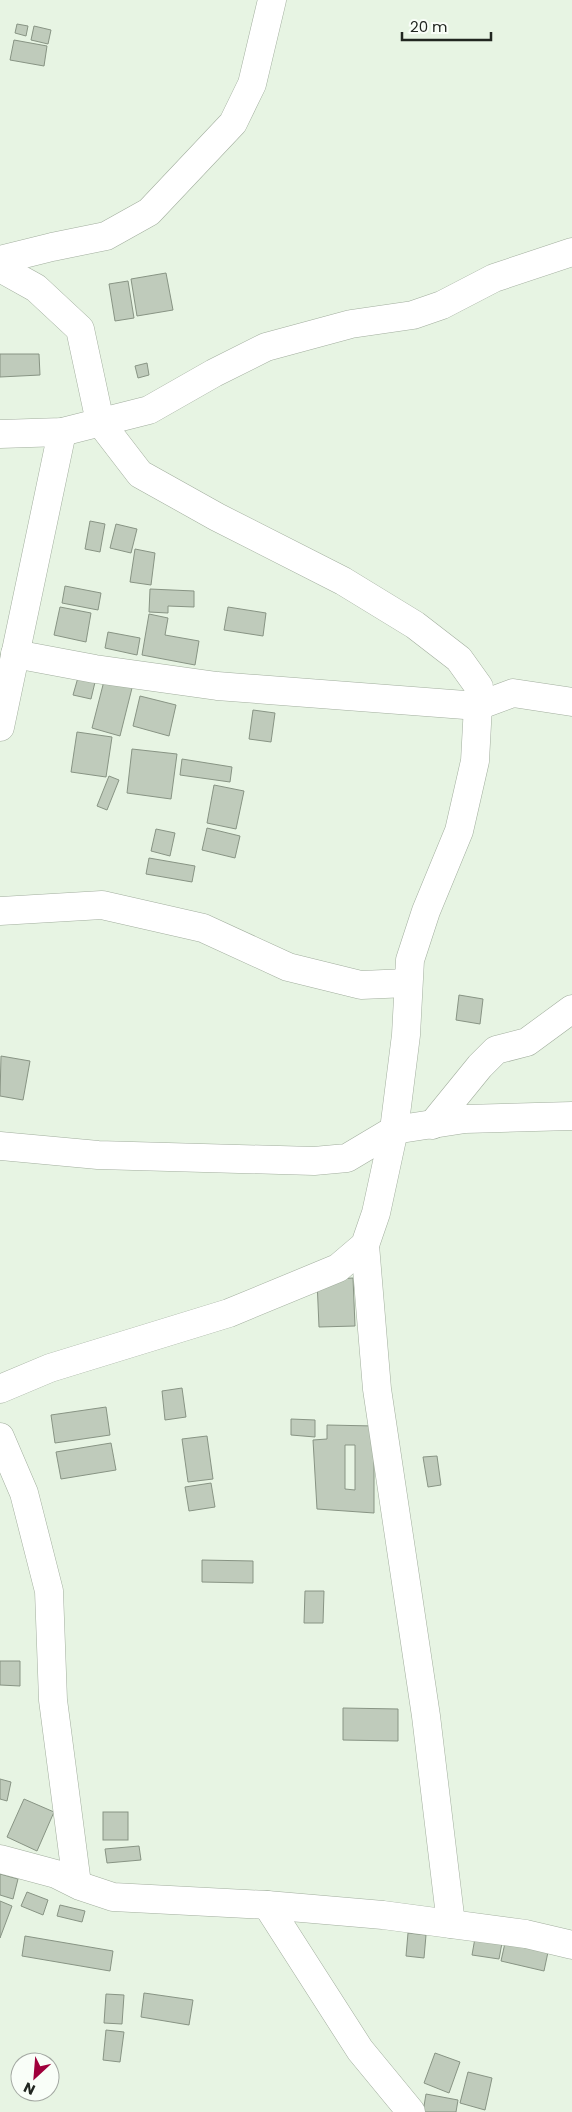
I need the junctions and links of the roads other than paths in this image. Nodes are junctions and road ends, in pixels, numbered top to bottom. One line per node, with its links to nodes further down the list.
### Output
1 (272, 0): 3 (street)
2 (572, 252): 5 (street)
3 (0, 260)
4 (0, 268): 5 (street)
5 (100, 422): 6 (street); 10 (street)
6 (62, 432): 7 (street); 8 (street)
7 (0, 434)
8 (15, 654): 10 (street); 11 (street)
9 (572, 702): 10 (street)
10 (478, 706): 13 (street)
11 (0, 727)
12 (0, 911): 13 (street)
13 (408, 983): 17 (street)
14 (572, 1009): 16 (street)
15 (572, 1116): 16 (street)
16 (432, 1125): 17 (street)
17 (394, 1130): 18 (street); 19 (street)
18 (0, 1146)
19 (366, 1246): 20 (street); 26 (street)
20 (0, 1388)
21 (0, 1437): 22 (street)
22 (10, 1484): 24 (street)
23 (0, 1859): 24 (street)
24 (76, 1884): 25 (street)
25 (267, 1905): 26 (street); 28 (street)
26 (451, 1924): 27 (street)
27 (572, 1945)
28 (411, 2112)

